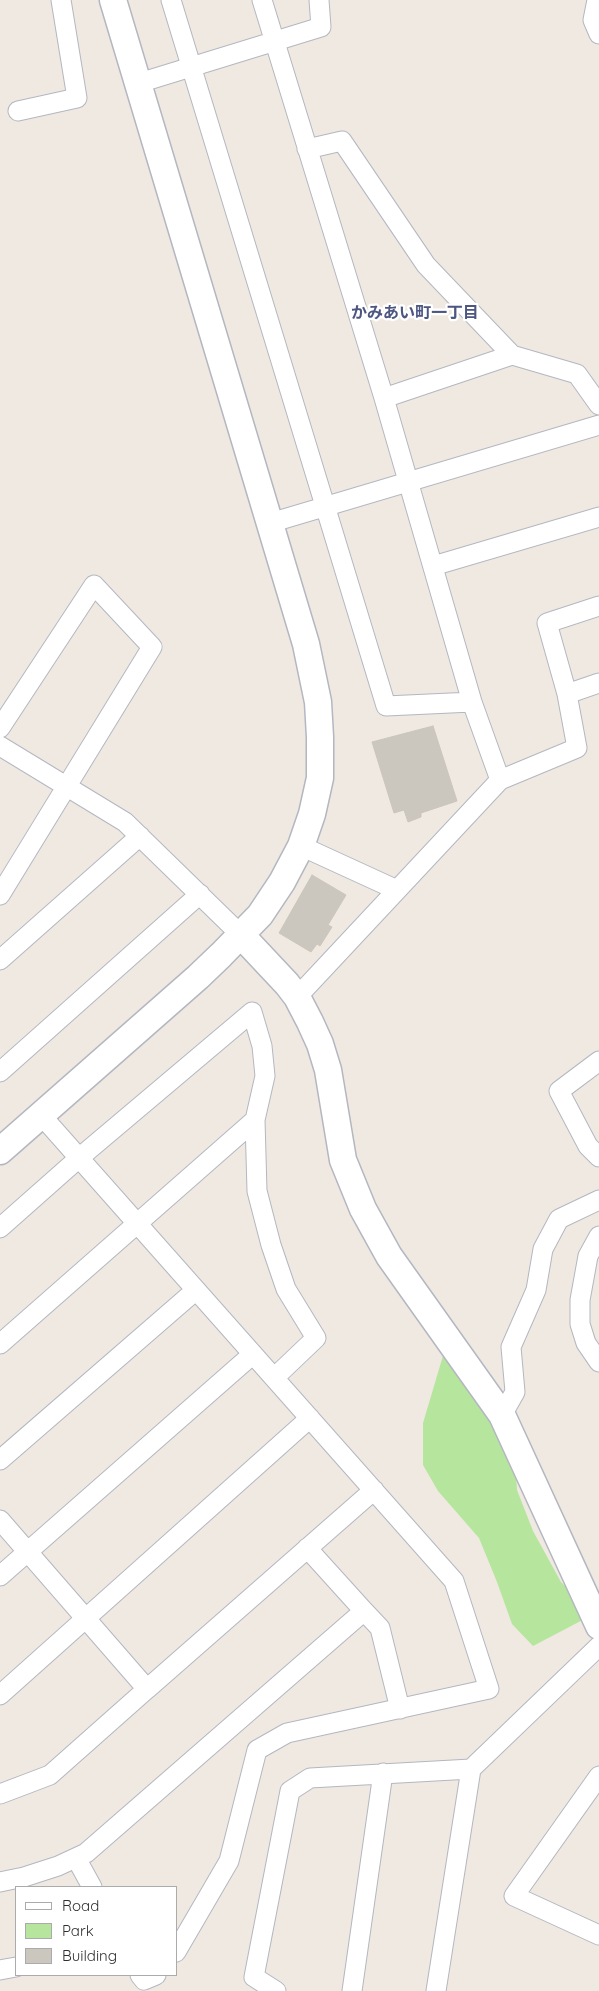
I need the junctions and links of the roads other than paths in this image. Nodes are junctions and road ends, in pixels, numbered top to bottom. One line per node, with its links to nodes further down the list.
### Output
1 (61, 0): 11 (street)
2 (113, 0): 10 (street)
3 (171, 0): 9 (street)
4 (262, 0): 8 (street)
5 (319, 0): 8 (street)
6 (597, 0): 7 (street)
7 (599, 34)
8 (275, 42): 9 (street); 12 (street)
9 (191, 67): 10 (street); 18 (street)
10 (139, 83): 20 (street)
11 (18, 111)
12 (307, 149): 13 (street); 14 (street)
13 (512, 355): 14 (street); 15 (street)
14 (384, 398): 17 (street)
15 (599, 405)
16 (599, 425): 17 (street)
17 (408, 481): 18 (street); 21 (street)
18 (326, 505): 20 (street); 25 (street)
19 (599, 517): 21 (street)
20 (270, 523): 31 (street)
21 (433, 566): 25 (street)
22 (599, 606): 24 (street)
23 (599, 683): 24 (street)
24 (567, 694): 28 (street)
25 (472, 702): 28 (street)
26 (0, 728): 29 (street)
27 (0, 746): 29 (street)
28 (500, 780): 32 (street)
29 (66, 786): 30 (street); 33 (street)
30 (140, 836): 34 (street); 36 (street)
31 (301, 846): 32 (street); 35 (street)
32 (397, 890): 37 (street)
33 (0, 894)
34 (200, 894): 35 (street); 39 (street)
35 (241, 935): 37 (street); 40 (street)
36 (4, 949)
37 (297, 997): 54 (street)
38 (599, 1061): 43 (street)
39 (0, 1072)
40 (41, 1115): 42 (street); 44 (street)
41 (255, 1120): 44 (street); 46 (street); 53 (street)
42 (0, 1151)
43 (599, 1157)
44 (79, 1158): 46 (street); 47 (street)
45 (599, 1200): 54 (street)
46 (137, 1223): 49 (street); 50 (street)
47 (0, 1228)
48 (599, 1236): 52 (street)
49 (196, 1290): 51 (street); 56 (street)
50 (0, 1344)
51 (253, 1354): 53 (street); 60 (street)
52 (599, 1362)
53 (274, 1378): 55 (street)
54 (502, 1415): 64 (street)
55 (310, 1418): 57 (street); 63 (street)
56 (0, 1460)
57 (374, 1490): 59 (street); 68 (street)
58 (0, 1520): 60 (street)
59 (307, 1548): 62 (street); 66 (street)
60 (28, 1552): 61 (street); 63 (street)
61 (0, 1576)
62 (364, 1611): 68 (street); 73 (street)
63 (86, 1618): 66 (street); 67 (street)
64 (599, 1626)
65 (599, 1646): 69 (street)
66 (147, 1689): 72 (street)
67 (0, 1694)
68 (400, 1709): 77 (street)
69 (471, 1769): 70 (street); 84 (street)
70 (383, 1773): 82 (street); 83 (street)
71 (599, 1776): 76 (street)
72 (0, 1794)
73 (76, 1858): 74 (street); 75 (street)
74 (0, 1882)
75 (91, 1886)
76 (599, 1935)
77 (178, 1949)
78 (15, 1967): 79 (street)
79 (0, 1970)
80 (141, 1976): 81 (street)
81 (154, 1976)
82 (276, 1991)
83 (352, 1991)
84 (436, 1991)

